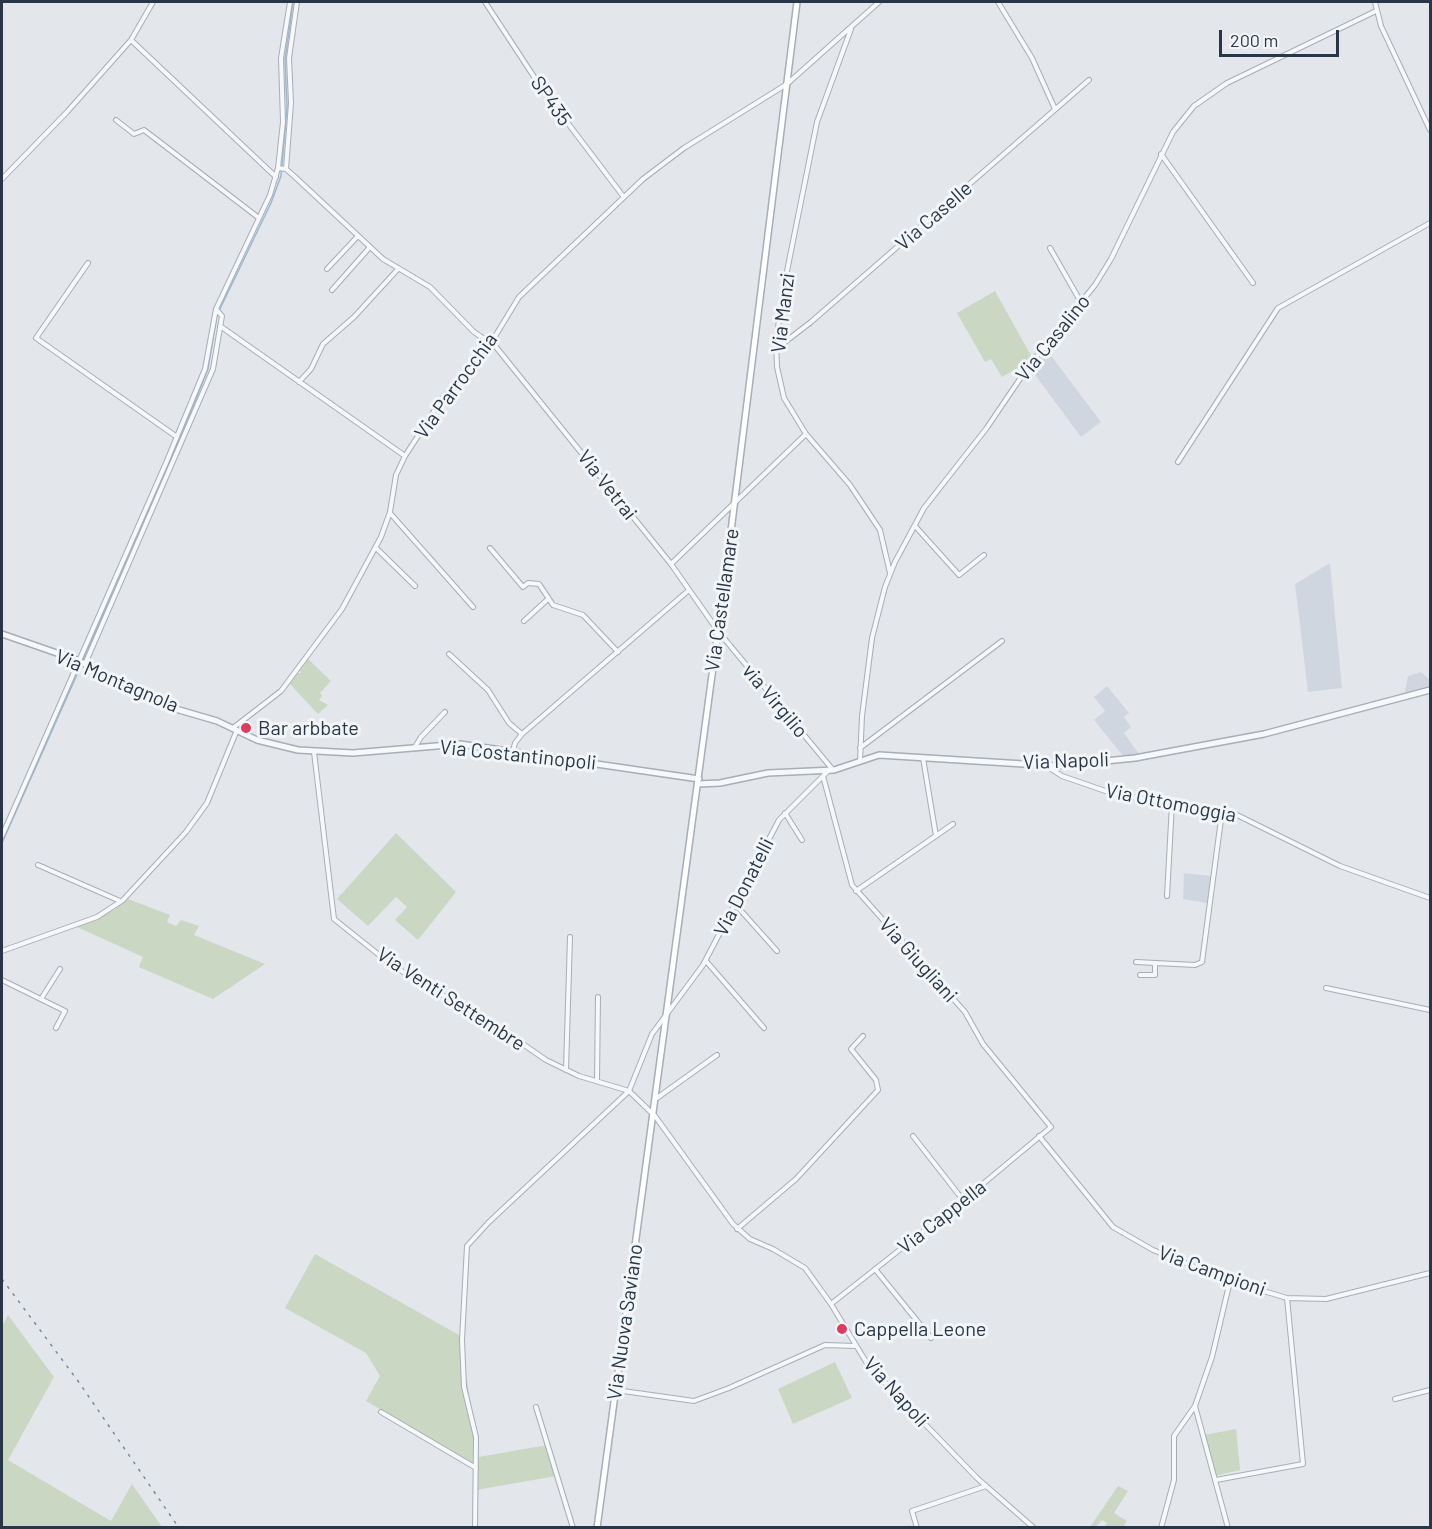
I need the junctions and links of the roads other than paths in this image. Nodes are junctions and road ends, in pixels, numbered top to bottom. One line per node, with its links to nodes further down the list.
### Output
1 (153, 2): 11 (street)
2 (290, 2): 18 (street)
3 (297, 2): 18 (street)
4 (485, 2): 21 (street, SP435)
5 (797, 2): 13 (main road, Via Castellamare)
6 (879, 2): 10 (street, Via Parrocchia)
7 (998, 2): 14 (street)
8 (1375, 2): 9 (street)
9 (1376, 11): 16 (street); 17 (street, Via Casalino)
10 (851, 27): 13 (street, Via Parrocchia); 36 (street, Via Manzi)
11 (130, 40): 19 (street); 20 (street)
12 (1089, 80): 14 (street, Via Caselle)
13 (787, 84): 21 (street, Via Parrocchia); 42 (main road, Via Castellamare)
14 (1055, 110): 36 (street, Via Caselle)
15 (116, 120): 22 (street)
16 (1431, 130)
17 (1161, 154): 30 (street); 32 (street, Via Casalino)
18 (282, 169): 19 (street); 24 (street, Via Vetrai)
19 (276, 177): 22 (street)
20 (2, 179)
21 (624, 196): 35 (street, Via Parrocchia)
22 (259, 218): 33 (street)
23 (1431, 223): 41 (street)
24 (358, 236): 25 (street, Via Vetrai); 28 (street)
25 (370, 247): 29 (street, Via Vetrai); 31 (street)
26 (1050, 248): 32 (street)
27 (88, 263): 39 (street)
28 (327, 268)
29 (398, 269): 35 (street, Via Vetrai); 37 (street)
30 (1252, 283)
31 (332, 290)
32 (1082, 304): 44 (street, Via Casalino)
33 (218, 311): 34 (street); 39 (street)
34 (220, 326): 37 (street); 60 (street)
35 (491, 343): 40 (street, Via Parrocchia); 48 (street, Via Vetrai)
36 (776, 350): 38 (street, Via Manzi)
37 (299, 382): 40 (street)
38 (806, 434): 42 (street); 49 (street, Via Manzi)
39 (177, 437): 60 (street)
40 (405, 456): 43 (street, Via Parrocchia)
41 (1178, 462)
42 (735, 503): 48 (street); 55 (main road, Via Castellamare)
43 (390, 512): 45 (street, Via Parrocchia); 53 (street)
44 (914, 526): 47 (street); 49 (street, Via Casalino)
45 (376, 548): 50 (street); 63 (street, Via Parrocchia)
46 (490, 548): 52 (street)
47 (984, 555)
48 (671, 564): 51 (street, Via Vetrai)
49 (890, 573): 66 (street, Via Casalino)
50 (415, 586)
51 (689, 590): 55 (street, Via Vetrai); 58 (street)
52 (548, 599): 54 (street); 58 (street)
53 (473, 607)
54 (524, 621)
55 (718, 631): 72 (street, via Virgilio); 73 (main road, Via Castellamare)
56 (2, 634): 60 (street, Via Montagnola)
57 (1002, 641): 66 (street)
58 (618, 652): 64 (street)
59 (449, 654): 64 (street)
60 (82, 663): 63 (street, Via Montagnola); 78 (street)
61 (1431, 690): 71 (street, Via Napoli)
62 (445, 712): 65 (street)
63 (235, 729): 67 (street, Via Costantinopoli); 85 (street)
64 (522, 734): 68 (street)
65 (415, 747): 67 (street, Via Costantinopoli); 68 (street, Via Costantinopoli)
66 (860, 748): 70 (street, Via Casalino)
67 (314, 752): 105 (street, Via Venti Settembre)
68 (513, 752): 73 (street, Via Costantinopoli)
69 (923, 757): 70 (street, Via Napoli); 71 (street, Via Napoli); 79 (street)
70 (860, 761): 72 (street, Via Napoli)
71 (1045, 765): 74 (street, Via Ottomoggia)
72 (828, 772): 73 (street, Via Napoli); 76 (street, Via Donatelli); 82 (street, Via Giugliani)
73 (698, 782): 100 (main road, Via Castellamare)
74 (1172, 804): 75 (street, Via Ottomoggia); 83 (street)
75 (1222, 812): 84 (street, Via Ottomoggia); 92 (street)
76 (785, 813): 80 (street); 86 (street, Via Donatelli)
77 (953, 824): 79 (street)
78 (2, 836)
79 (936, 836): 82 (street)
80 (802, 840)
81 (38, 865): 85 (street)
82 (856, 891): 110 (street, Via Giugliani)
83 (1167, 896)
84 (1431, 898)
85 (121, 901): 88 (street)
86 (735, 903): 89 (street); 90 (street, Via Donatelli)
87 (570, 937): 105 (street)
88 (2, 951)
89 (777, 951)
90 (706, 961): 100 (street, Via Donatelli); 102 (street)
91 (1136, 962): 92 (street)
92 (1155, 963): 94 (street)
93 (60, 969): 98 (street)
94 (1140, 975)
95 (2, 980): 98 (street)
96 (1326, 988): 99 (street)
97 (597, 997): 106 (street)
98 (42, 999): 101 (street)
99 (1431, 1010)
100 (668, 1011): 107 (street, Via Donatelli); 108 (main road, Via Castellamare)
101 (56, 1028)
102 (764, 1028)
103 (863, 1036): 114 (street)
104 (717, 1055): 108 (street)
105 (566, 1070): 106 (street, Via Venti Settembre)
106 (597, 1081): 107 (street, Via Venti Settembre)
107 (629, 1091): 109 (street, Via Venti Settembre); 128 (street)
108 (657, 1098): 109 (main road, Via Castellamare)
109 (654, 1116): 114 (street, Via Napoli); 122 (main road, Via Nuova Saviano)
110 (1051, 1127): 112 (street, Via Cappella)
111 (913, 1136): 113 (street)
112 (1039, 1136): 113 (street, Via Cappella); 117 (street, Via Campioni)
113 (963, 1200): 115 (street, Via Cappella)
114 (737, 1229): 119 (street, Via Napoli)
115 (875, 1269): 119 (street, Via Cappella); 120 (street)
116 (1431, 1273): 118 (street, Via Campioni)
117 (1230, 1281): 118 (street, Via Campioni); 125 (street)
118 (1287, 1298): 129 (street)
119 (831, 1304): 121 (street, Via Napoli)
120 (931, 1338)
121 (857, 1346): 122 (street); 130 (street, Via Napoli)
122 (616, 1390): 133 (main road, Via Nuova Saviano)
123 (1431, 1390): 124 (street)
124 (1395, 1399)
125 (1196, 1406): 129 (street); 136 (street)
126 (536, 1407): 132 (street)
127 (381, 1412): 128 (street)
128 (477, 1469): 131 (street)
129 (1216, 1480): 137 (street)
130 (986, 1486): 134 (street); 135 (street, Via Napoli)
131 (475, 1527)
132 (573, 1527)
133 (597, 1527)
134 (917, 1527)
135 (1034, 1527)
136 (1161, 1527)
137 (1228, 1527)

